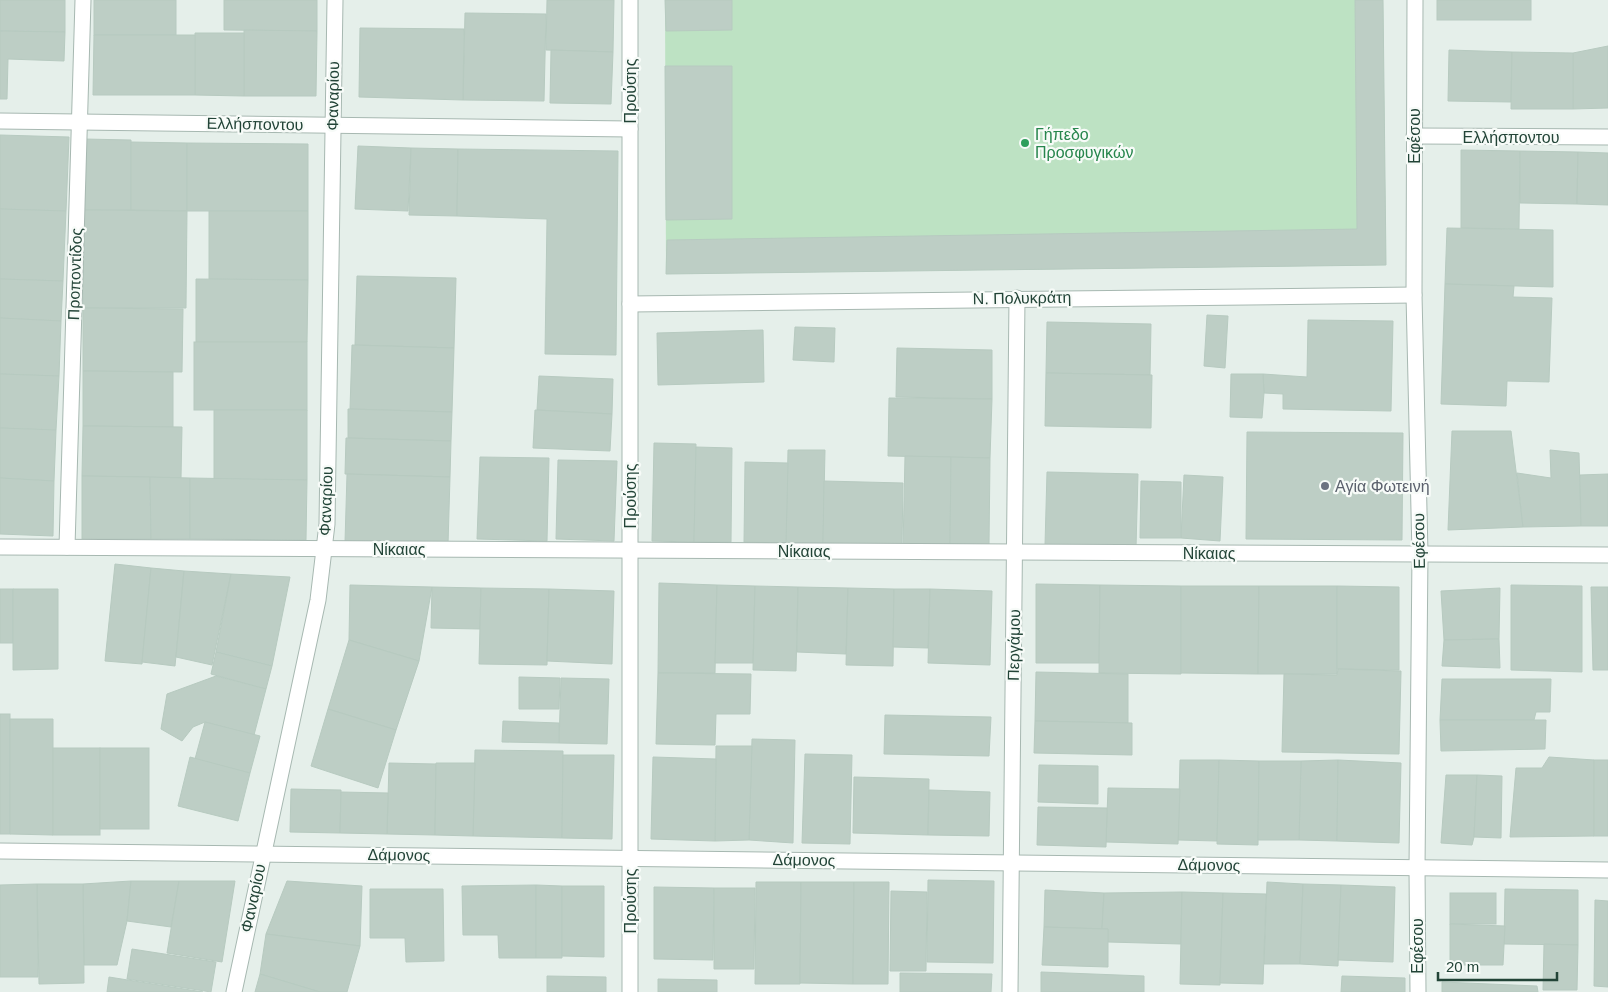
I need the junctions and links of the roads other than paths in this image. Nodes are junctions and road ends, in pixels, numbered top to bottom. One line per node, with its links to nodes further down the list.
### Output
1 (83, 0): 6 (street, Προποντίδος)
2 (335, 0): 7 (street, Φαναρίου)
3 (630, 0): 8 (street, Προύσης)
4 (1415, 0): 9 (street, Εφέσου)
5 (0, 121): 6 (street, Ελλήσποντου)
6 (80, 122): 7 (street, Ελλήσποντου); 15 (street, Προποντίδος)
7 (332, 125): 8 (street, Ελλήσποντου); 16 (street, Φαναρίου)
8 (630, 129): 13 (street, Προύσης)
9 (1414, 136): 10 (street, Ελλήσποντου); 11 (street, Εφέσου)
10 (1608, 137)
11 (1414, 295): 12 (street, Ν. Πολυκράτη); 19 (street, Εφέσου)
12 (1017, 298): 13 (street, Ν. Πολυκράτη); 18 (street, Περγάμου)
13 (630, 304): 17 (street, Προύσης)
14 (0, 547): 15 (street, Νίκαιας)
15 (67, 547): 16 (street, Νίκαιας)
16 (324, 548): 17 (street, Νίκαιας); 22 (street, Φαναρίου)
17 (630, 550): 18 (street, Νίκαιας); 23 (street, Προύσης)
18 (1016, 552): 19 (street, Νίκαιας); 24 (street, Περγάμου)
19 (1420, 554): 20 (street, Νίκαιας); 25 (street, Εφέσου)
20 (1608, 555)
21 (0, 851): 22 (street, Δάμονος)
22 (262, 854): 23 (street, Δάμονος); 27 (street, Φαναρίου)
23 (629, 858): 24 (street, Δάμονος); 28 (street, Προύσης)
24 (1011, 863): 25 (street, Δάμονος); 29 (street, Περγάμου)
25 (1417, 868): 26 (street, Δάμονος); 30 (street, Εφέσου)
26 (1608, 870)
27 (234, 992)
28 (630, 992)
29 (1010, 992)
30 (1418, 992)

